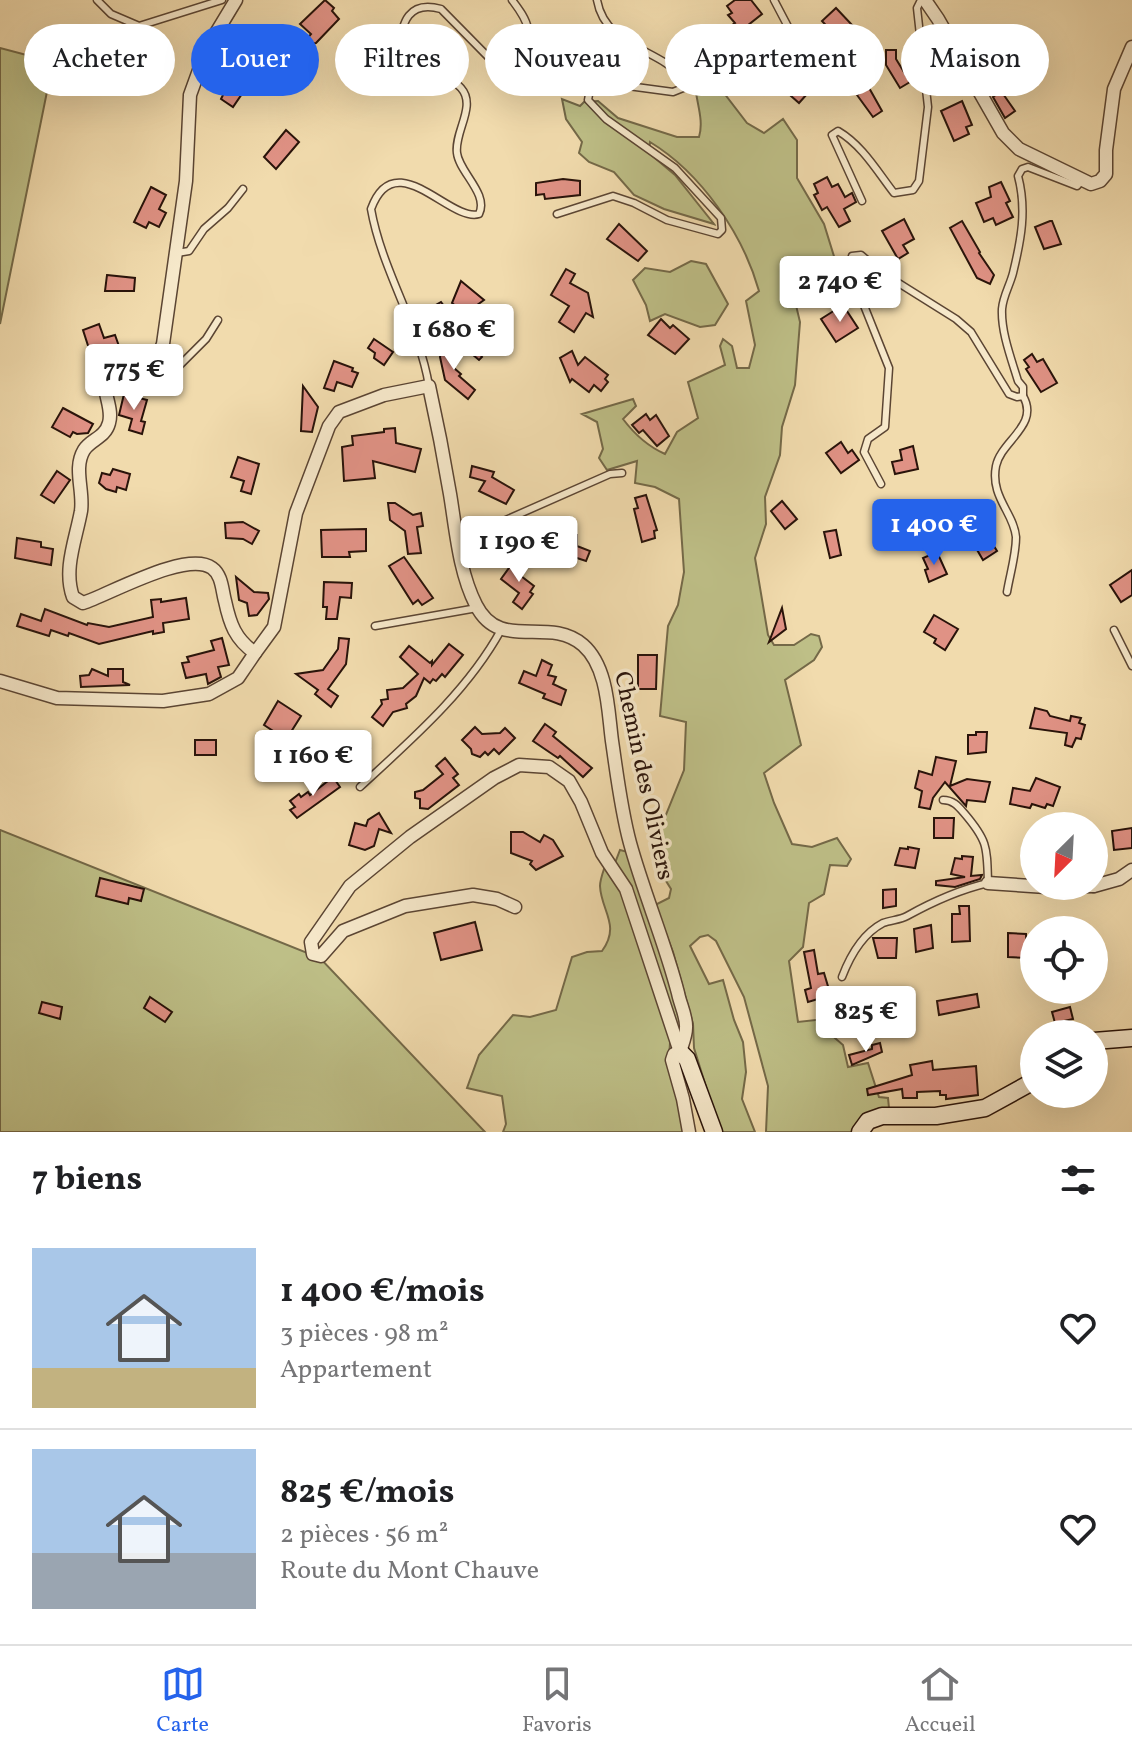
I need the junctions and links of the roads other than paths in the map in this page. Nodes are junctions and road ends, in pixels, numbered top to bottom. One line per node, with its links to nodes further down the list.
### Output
1 (97, 0): 2 (lane)
2 (222, 0)
3 (236, 0): 14 (street)
4 (512, 0): 17 (lane)
5 (597, 0): 13 (lane)
6 (774, 0): 8 (lane)
7 (923, 0): 10 (street); 12 (lane)
8 (787, 24)
9 (1132, 47): 10 (street)
10 (1082, 180): 18 (lane)
11 (243, 189): 14 (lane)
12 (862, 201)
13 (557, 214)
14 (175, 259): 16 (street)
15 (218, 320): 16 (lane)
16 (159, 354): 27 (street)
17 (429, 386): 21 (street); 27 (street)
18 (1023, 396): 20 (lane); 22 (lane)
19 (622, 473): 21 (lane)
20 (881, 484)
21 (458, 541): 23 (street)
22 (1007, 592)
23 (477, 608): 24 (lane); 25 (street)
24 (375, 626)
25 (501, 630): 30 (lane); 40 (street, Chemin des Oliviers)
26 (1114, 630): 28 (lane)
27 (255, 653): 29 (street)
28 (1132, 666)
29 (0, 681)
30 (360, 787)
31 (943, 800): 34 (lane)
32 (1132, 870): 33 (street)
33 (1108, 882)
34 (988, 883): 35 (street); 37 (lane)
35 (1020, 885)
36 (515, 907): 40 (street)
37 (842, 977)
38 (1132, 1038): 39 (street)
39 (1108, 1040)
40 (680, 1052): 42 (street, Chemin des Oliviers); 43 (street)
41 (1020, 1089): 44 (street)
42 (689, 1132)
43 (714, 1132)
44 (860, 1132)

